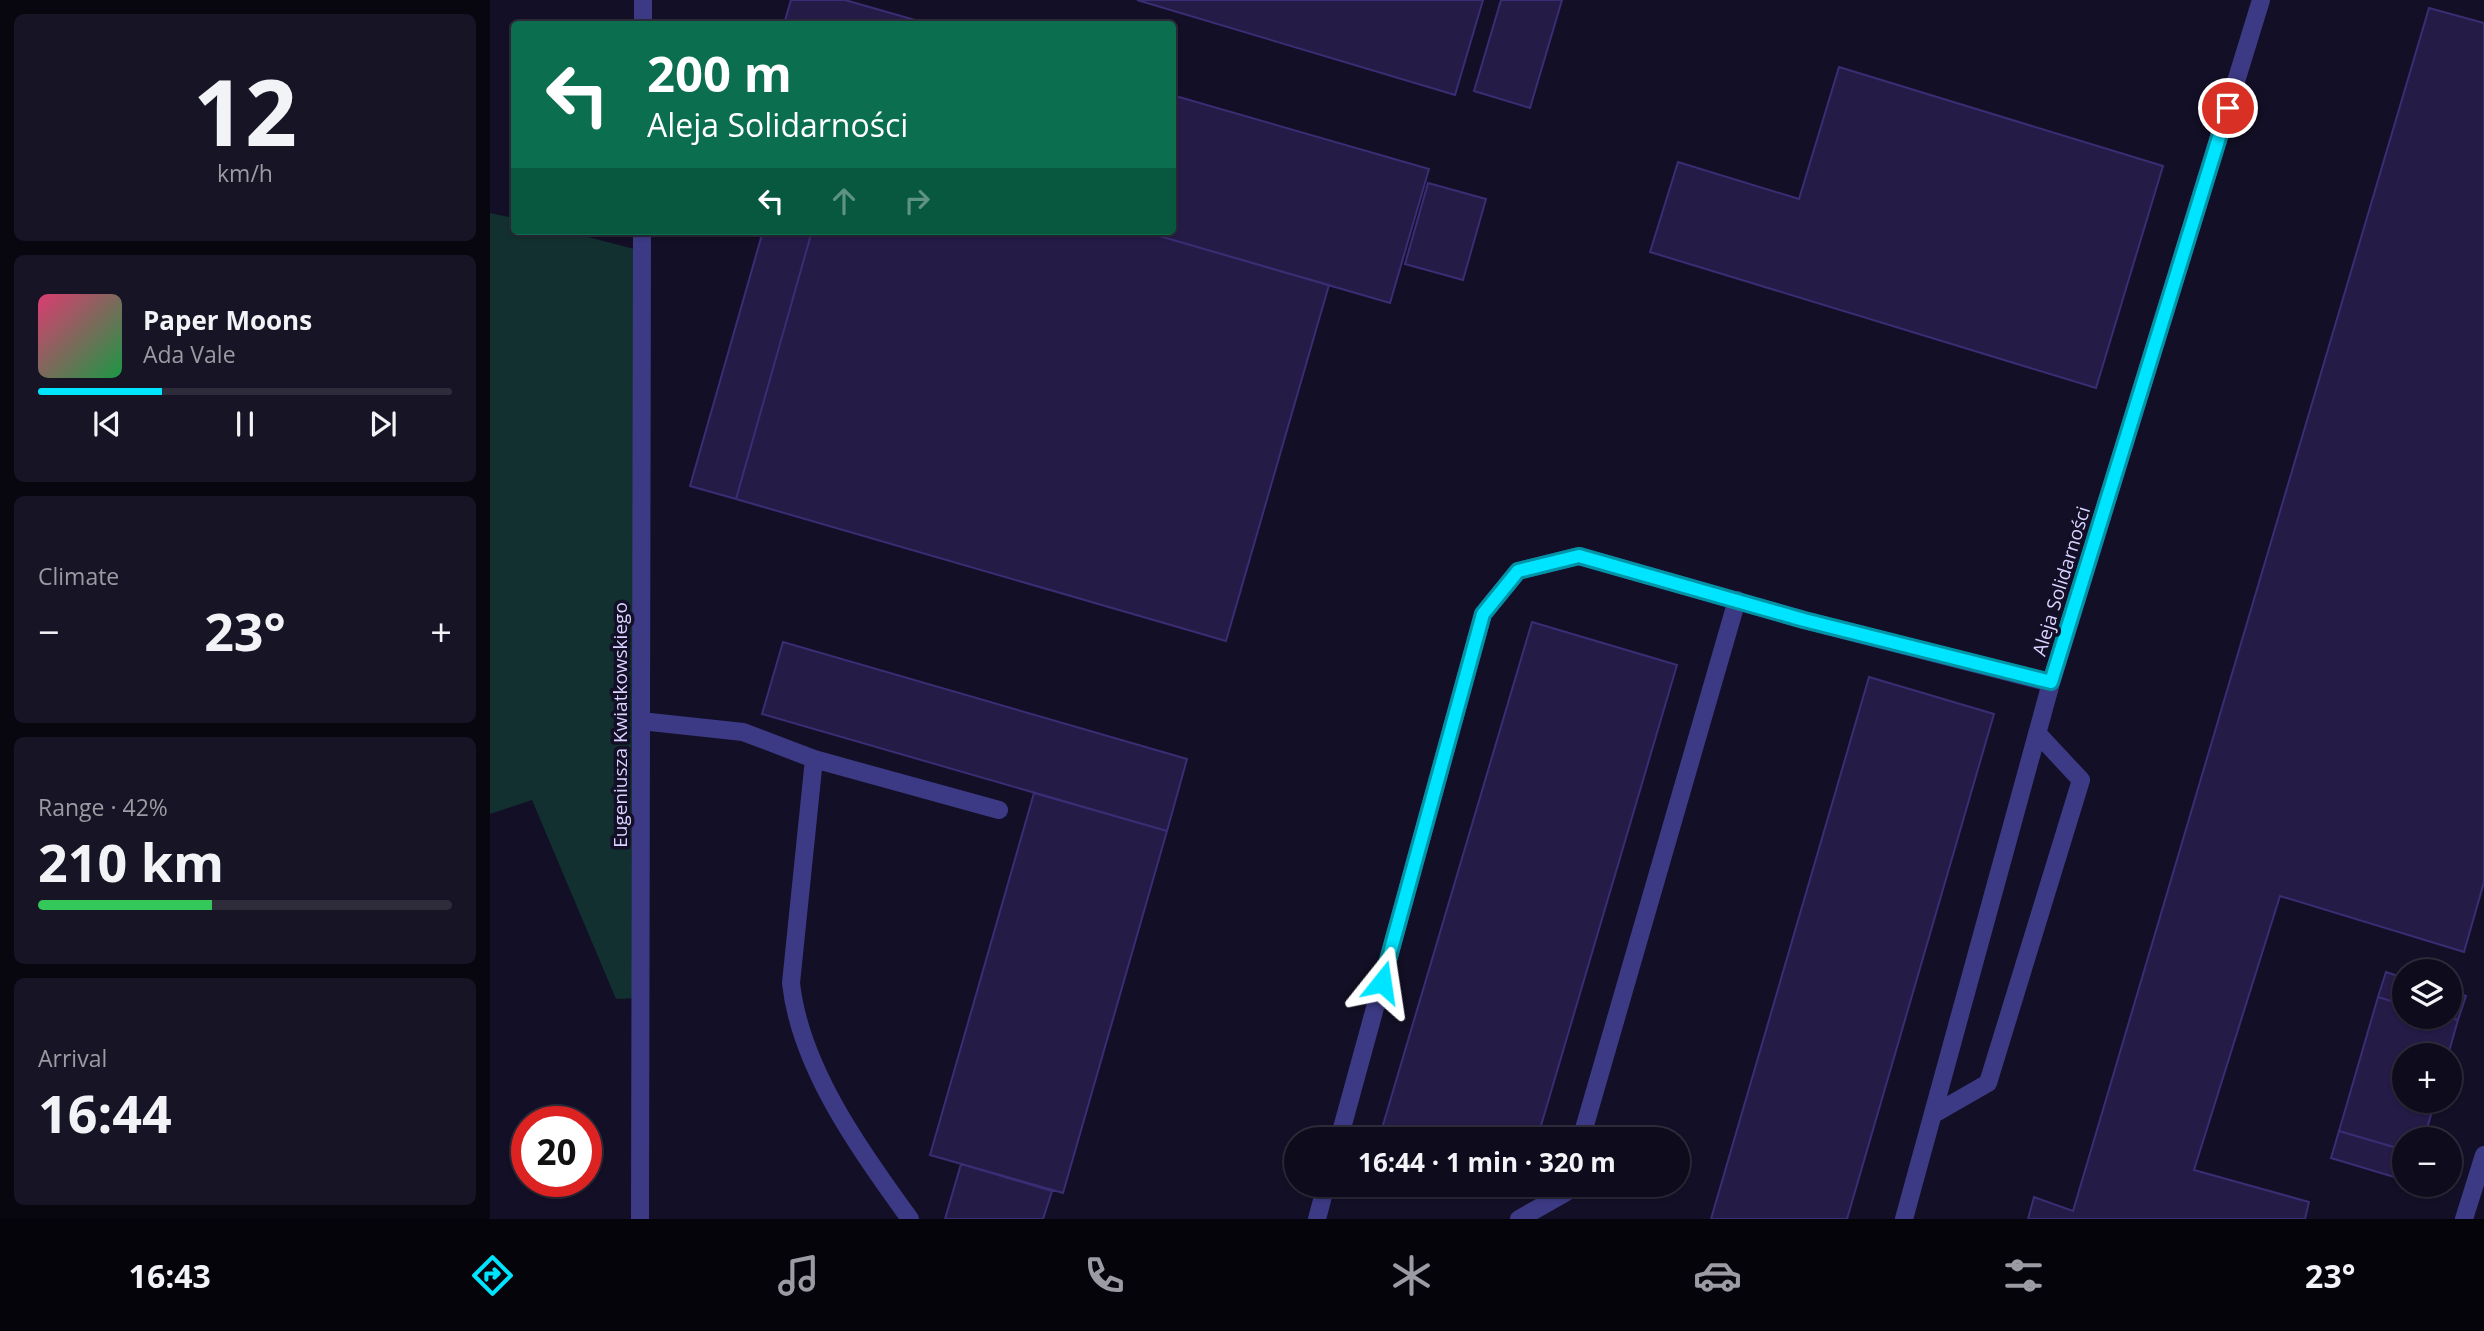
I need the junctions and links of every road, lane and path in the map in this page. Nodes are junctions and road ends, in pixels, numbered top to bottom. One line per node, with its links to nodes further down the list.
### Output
1 (643, 0): 3 (street)
2 (2261, 0): 6 (street, Aleja Solidarności)
3 (643, 21)
4 (642, 235): 7 (street, Eugeniusza Kwiatkowskiego)
5 (1737, 600): 6 (street); 12 (street); 13 (street)
6 (2051, 682): 8 (street, Aleja Solidarności)
7 (641, 721): 9 (street); 17 (street, Eugeniusza Kwiatkowskiego)
8 (2038, 733): 11 (street, Aleja Solidarności); 11 (street)
9 (814, 760): 10 (street); 18 (street)
10 (999, 810)
11 (1934, 1114): 21 (street, Aleja Solidarności)
12 (1342, 1127)
13 (1584, 1127)
14 (2484, 1155): 22 (street)
15 (1323, 1197): 19 (street)
16 (1558, 1197): 20 (street)
17 (640, 1219)
18 (910, 1219)
19 (1317, 1219)
20 (1519, 1219)
21 (1904, 1219)
22 (2464, 1219)

